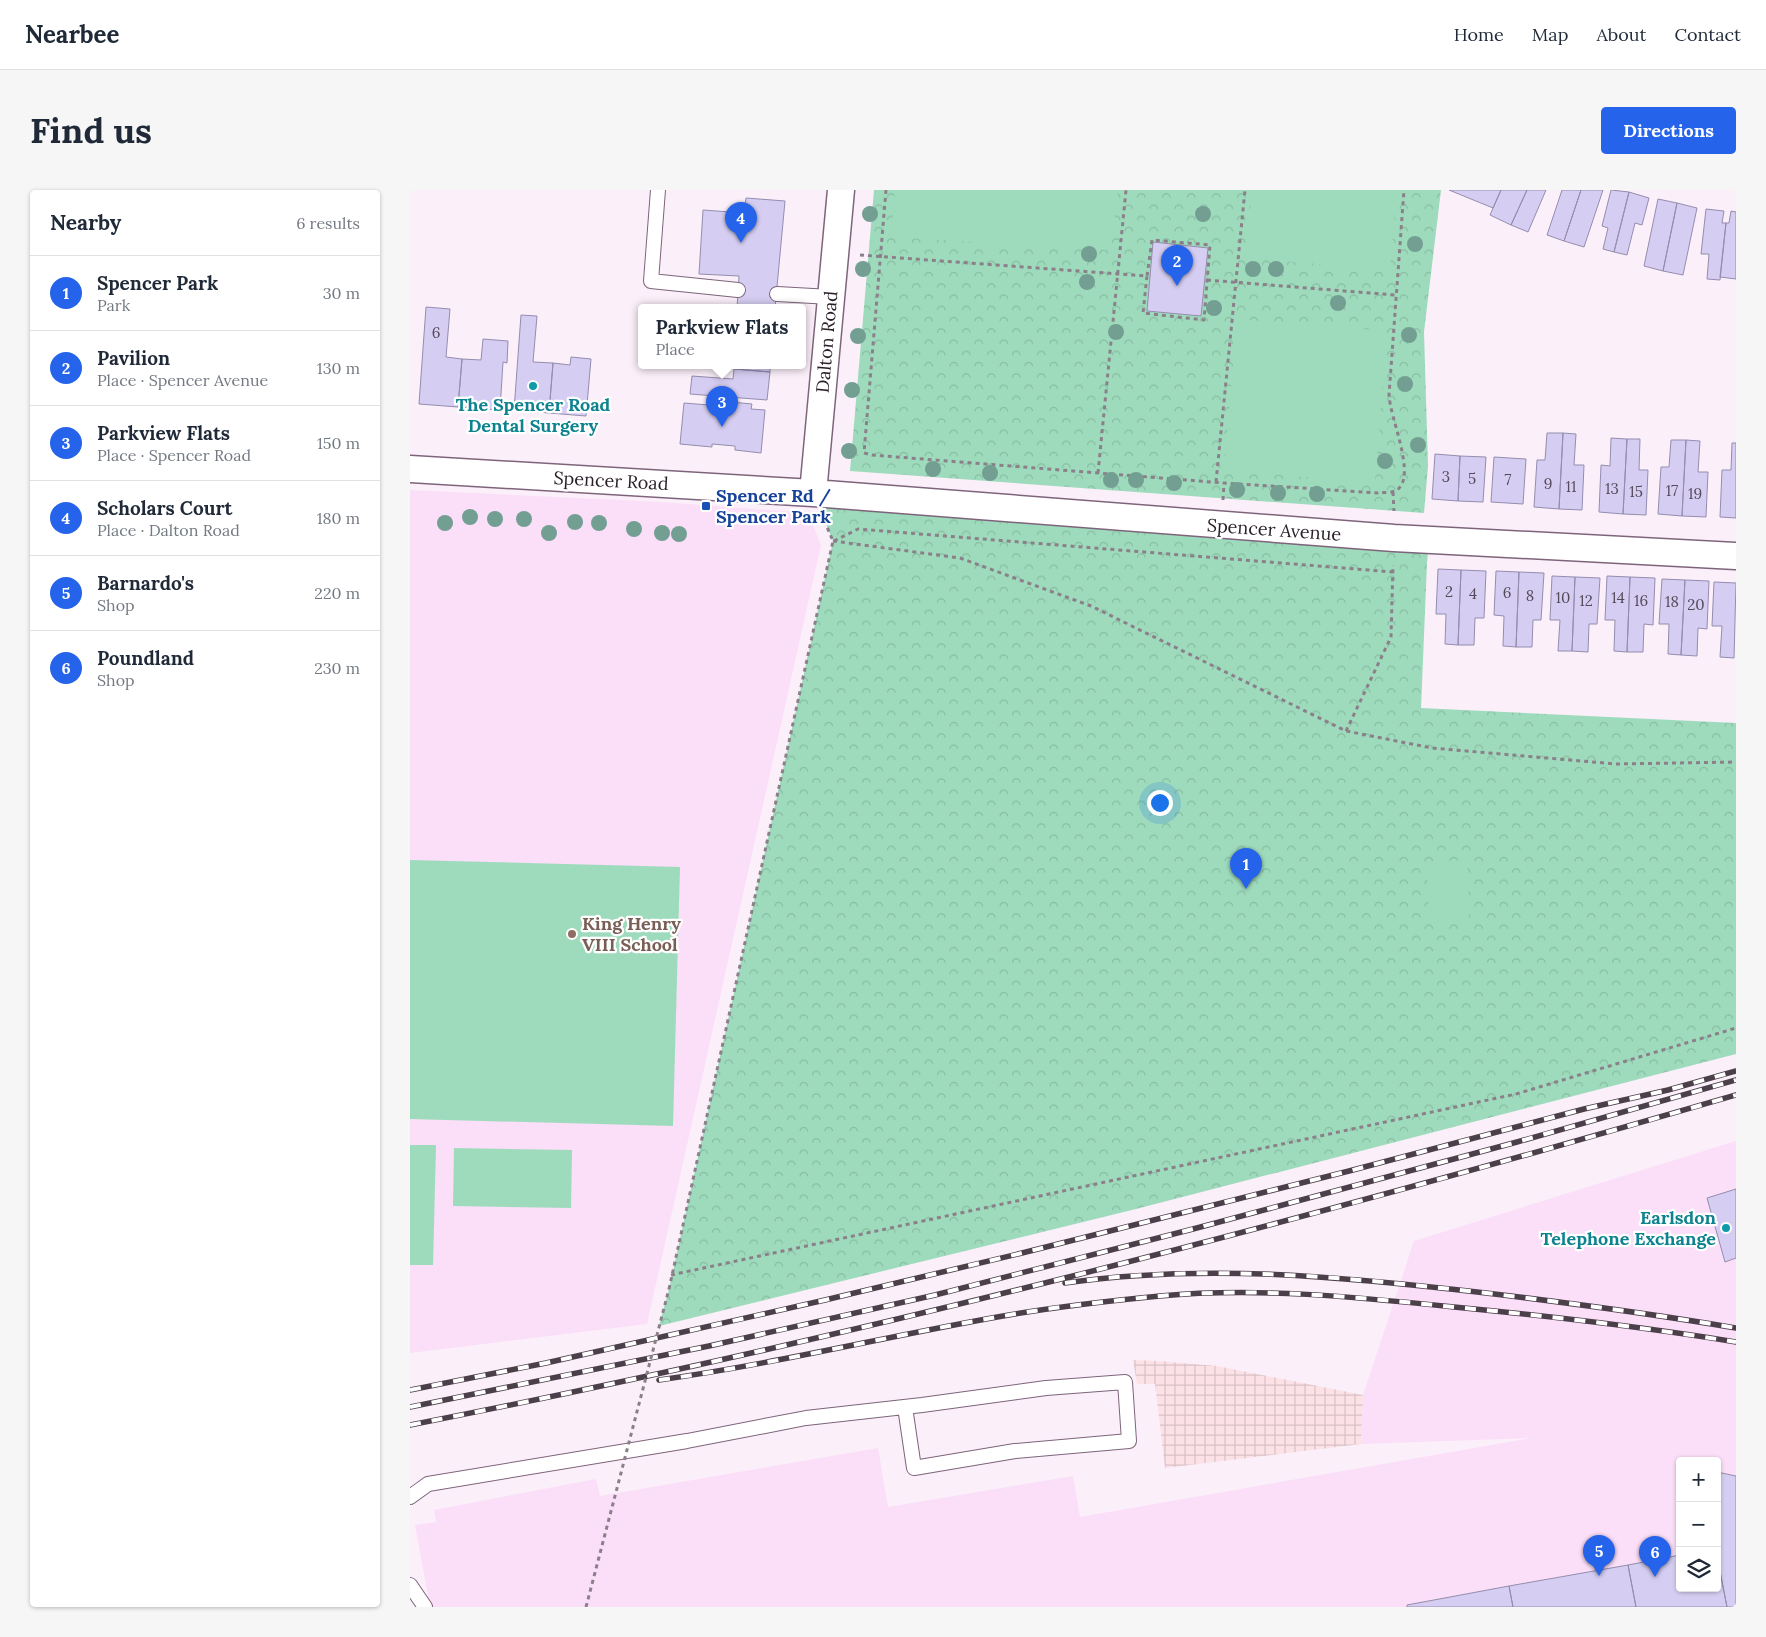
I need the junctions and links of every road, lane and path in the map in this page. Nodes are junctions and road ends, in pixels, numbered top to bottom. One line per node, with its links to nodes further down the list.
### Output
1 (658, 190): 12 (lane)
2 (841, 190): 15 (street, Dalton Road)
3 (886, 190): 7 (path)
4 (1126, 190): 8 (path)
5 (1245, 190): 11 (path)
6 (1404, 190): 14 (path)
7 (881, 258): 8 (path); 17 (path)
8 (1117, 274): 9 (path); 17 (path)
9 (1148, 276): 10 (path); 10 (path)
10 (1207, 280): 11 (path)
11 (1234, 282): 14 (path); 18 (path)
12 (738, 290)
13 (777, 294): 15 (lane)
14 (1395, 295): 18 (path)
15 (831, 297): 19 (street, Dalton Road)
16 (410, 469): 19 (street, Spencer Road)
17 (1098, 473): 18 (path)
18 (1216, 482)
19 (813, 493): 20 (street, Spencer Avenue); 21 (path)
20 (1394, 538): 22 (street, Spencer Avenue); 23 (path)
21 (833, 541): 23 (path); 24 (path); 27 (path)
22 (1736, 556)
23 (1393, 572): 24 (path)
24 (1346, 731): 25 (path)
25 (1736, 762)
26 (1736, 1028): 27 (path)
27 (672, 1275): 34 (path, bridge)
28 (904, 1407): 28 (lane); 29 (lane)
29 (410, 1498)
30 (410, 1585): 33 (lane)
31 (410, 1597): 32 (lane)
32 (412, 1607)
33 (425, 1607)
34 (586, 1607)

